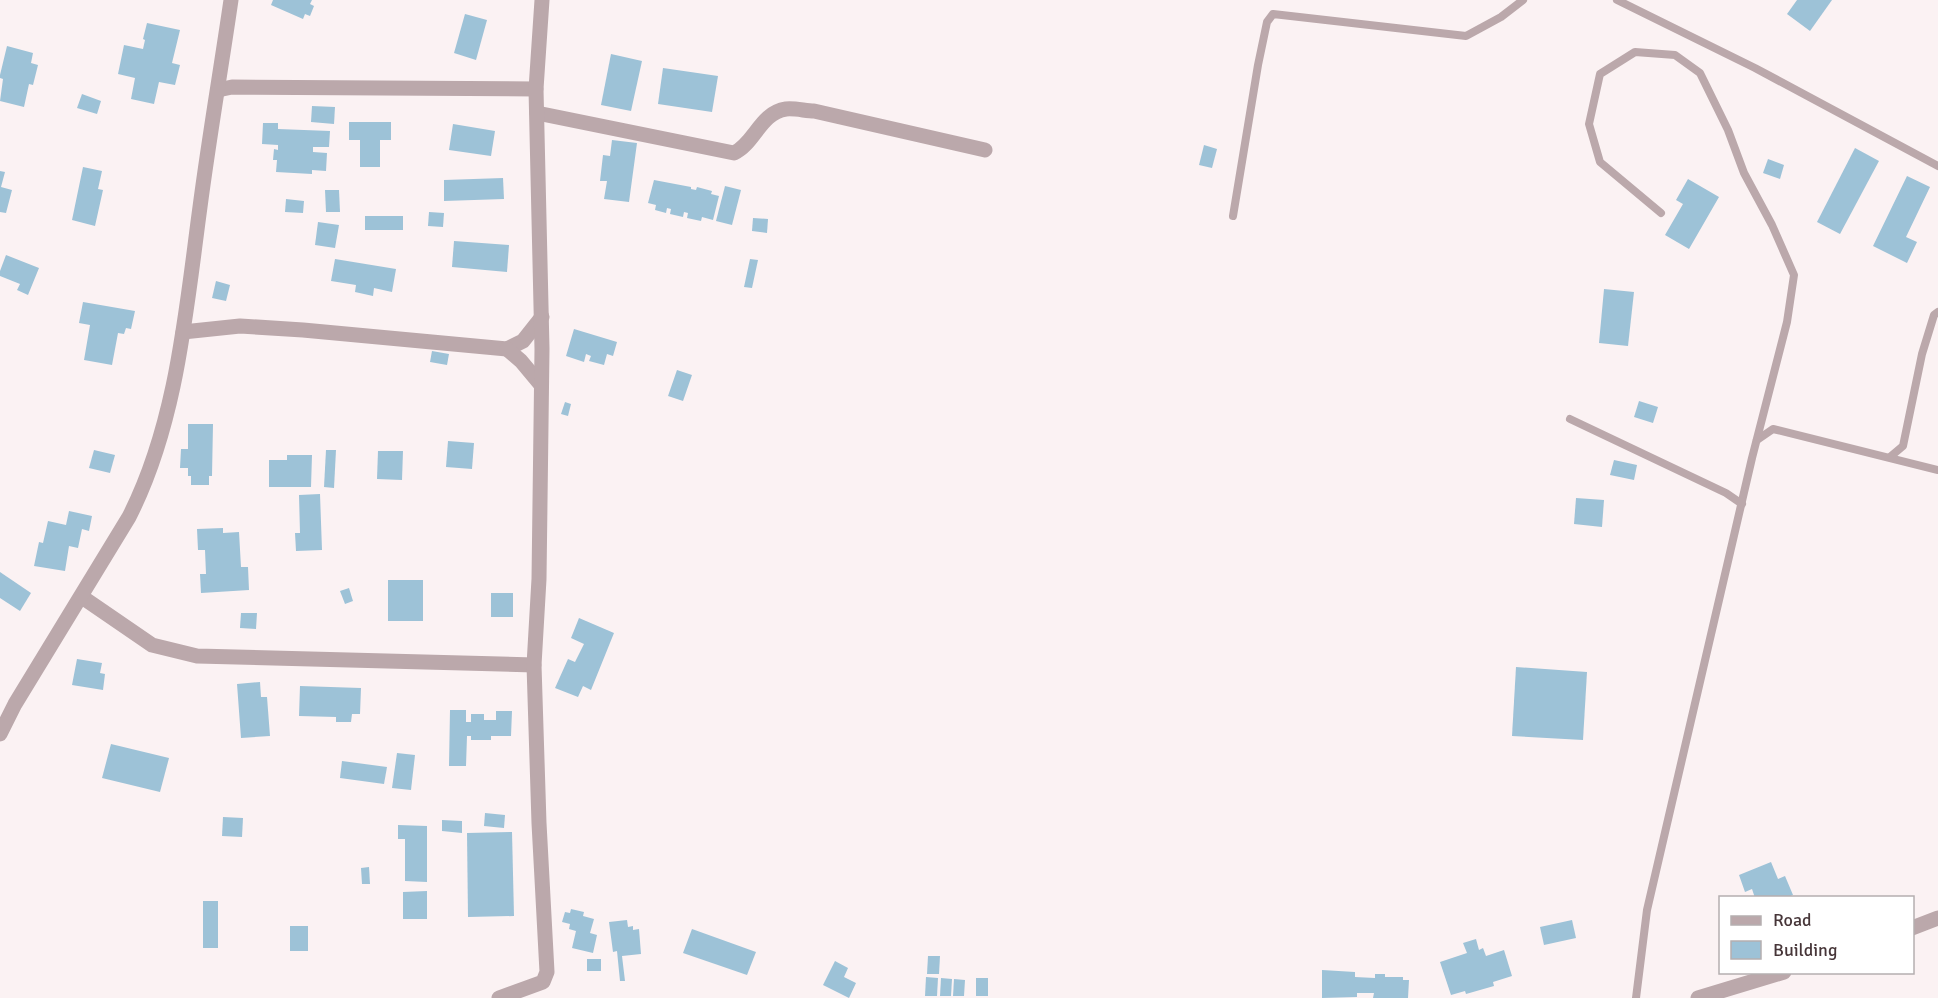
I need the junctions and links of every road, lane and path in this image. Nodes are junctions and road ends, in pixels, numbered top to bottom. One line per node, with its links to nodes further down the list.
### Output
1 (231, 0): 6 (street)
2 (542, 0): 5 (street)
3 (1523, 0): 11 (lane)
4 (1617, 0): 9 (lane)
5 (536, 89): 6 (street); 7 (street)
6 (218, 90): 14 (street)
7 (537, 113): 8 (street); 13 (street)
8 (985, 150)
9 (1938, 166)
10 (1661, 213): 18 (lane)
11 (1233, 216)
12 (1938, 312): 19 (lane)
13 (542, 316): 15 (street); 16 (street)
14 (183, 332): 15 (street); 22 (street)
15 (507, 349): 16 (street)
16 (541, 385): 23 (street)
17 (1570, 419): 21 (lane)
18 (1757, 440): 19 (lane); 21 (lane)
19 (1890, 457): 20 (lane)
20 (1938, 470)
21 (1742, 504): 29 (lane)
22 (82, 597): 23 (street); 24 (street)
23 (534, 665): 28 (street)
24 (0, 734)
25 (1938, 918): 26 (street)
26 (1914, 927)
27 (1777, 974): 30 (street)
28 (499, 998)
29 (1636, 998)
30 (1698, 998)

